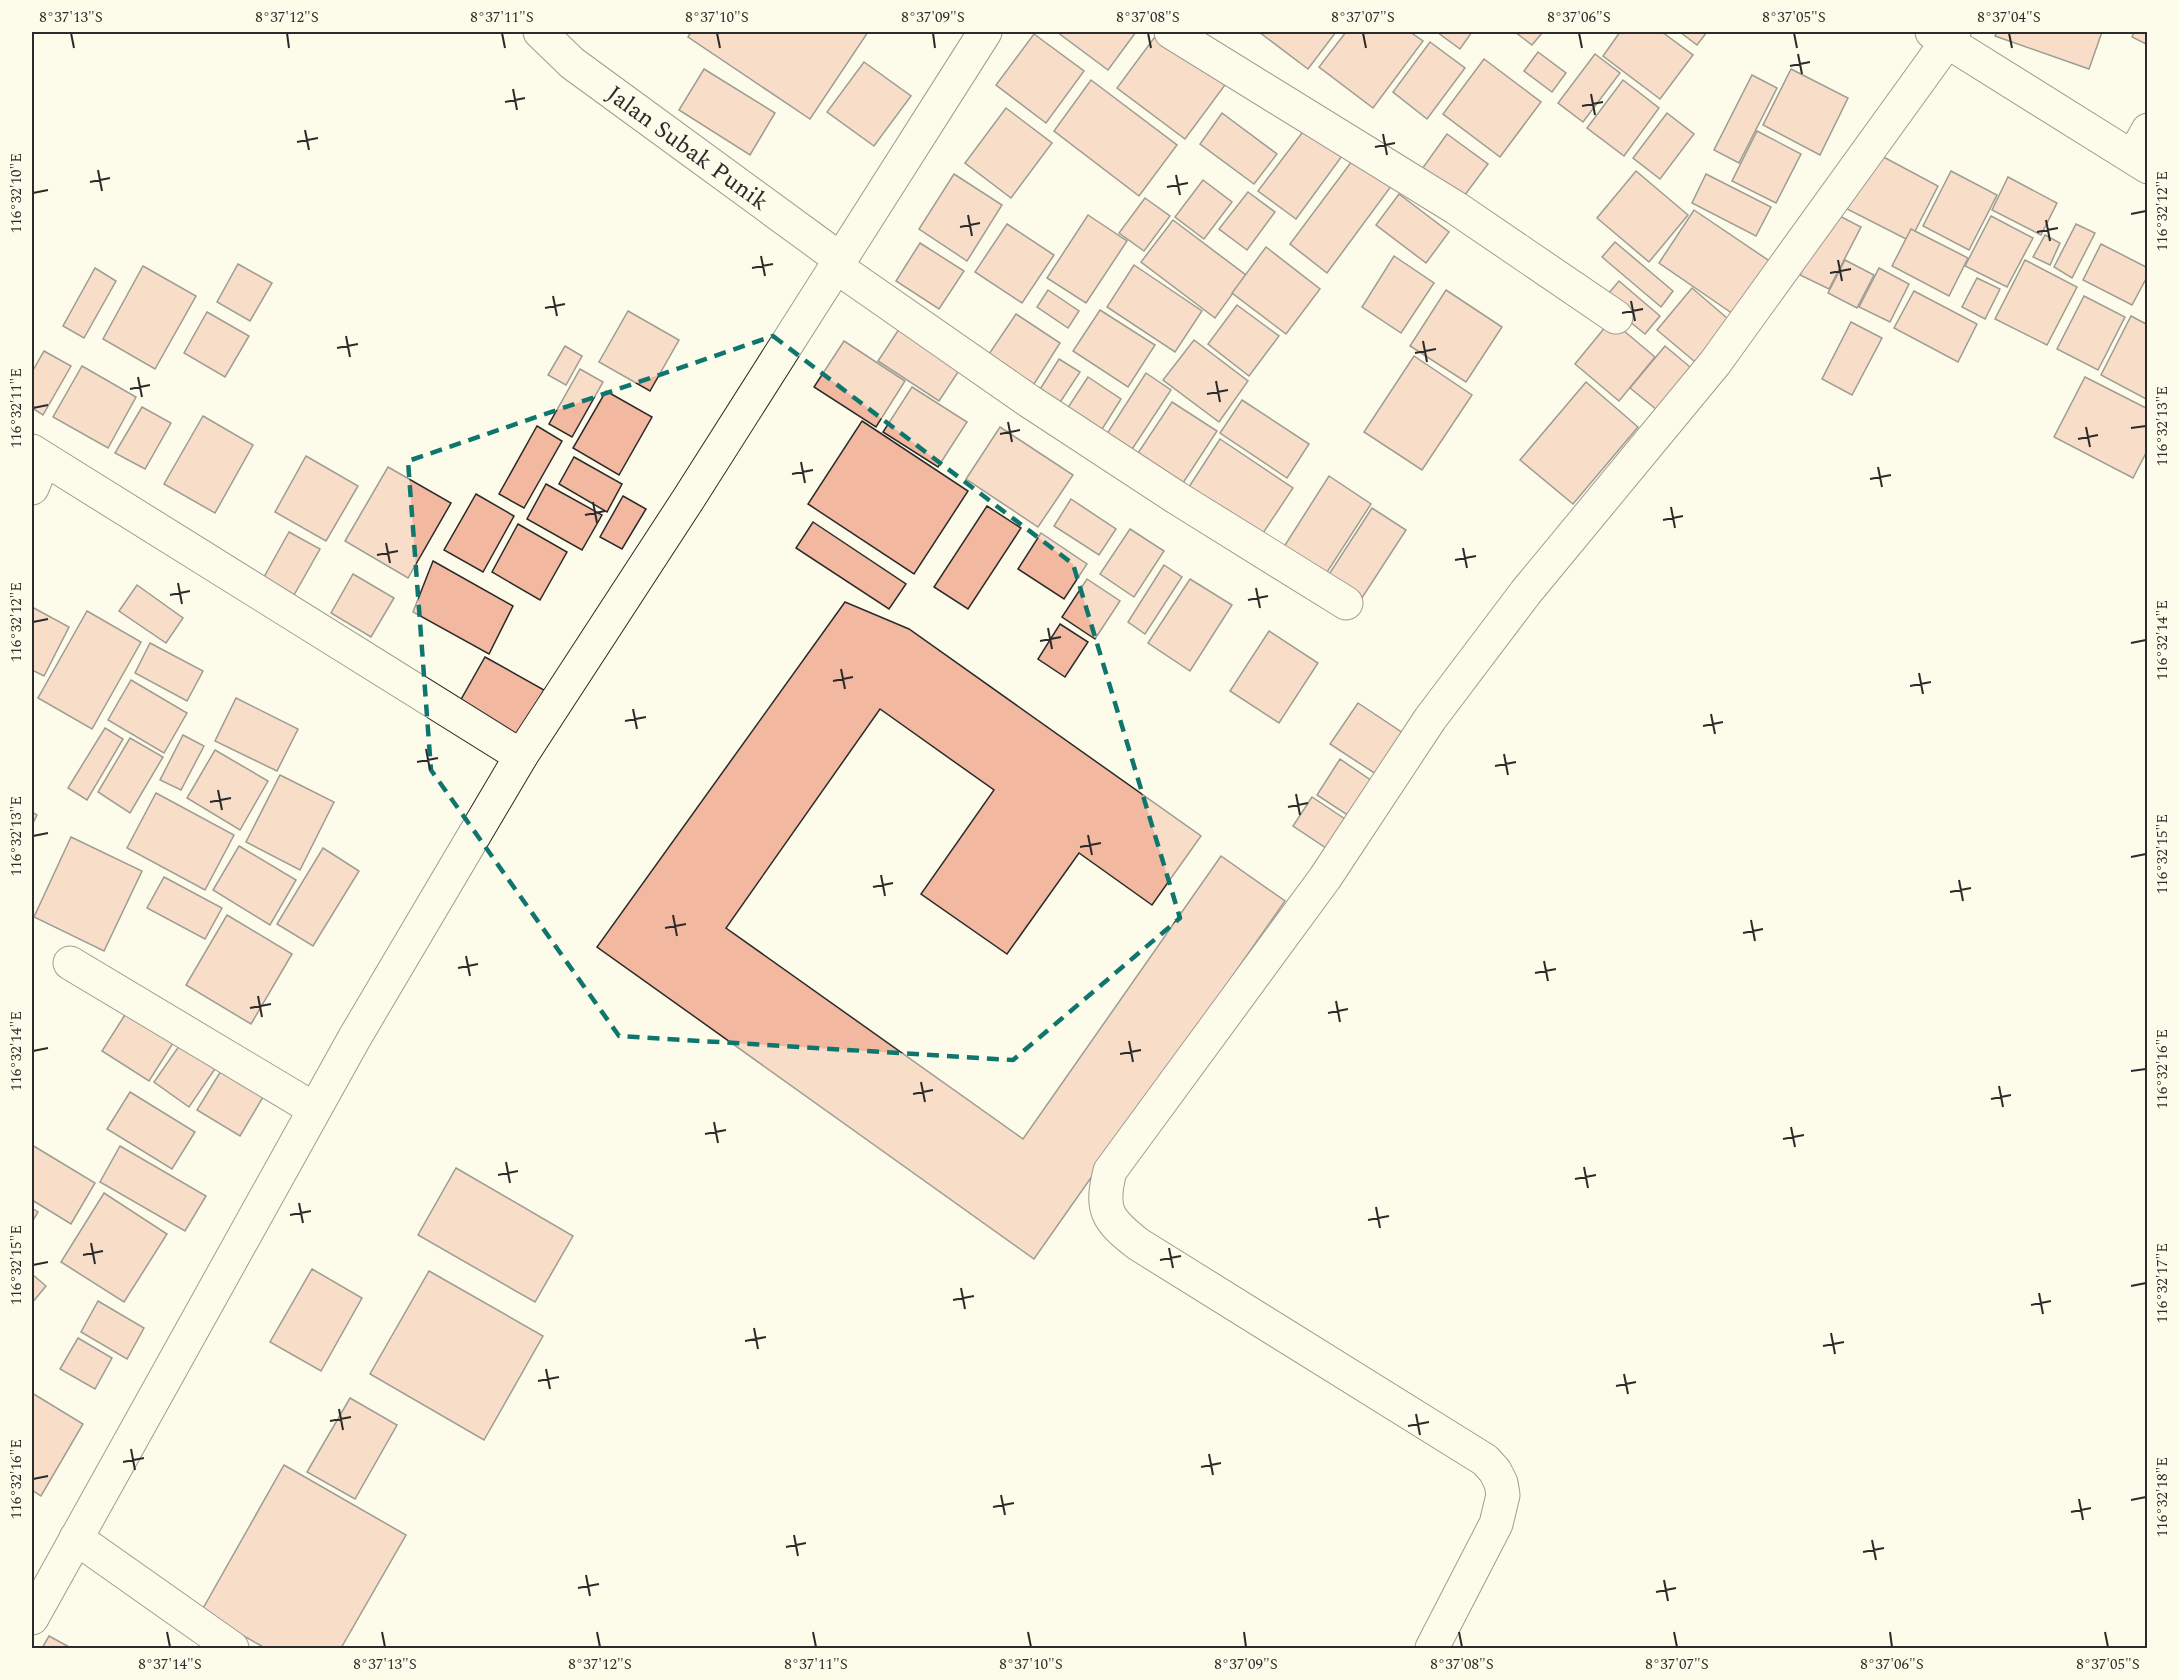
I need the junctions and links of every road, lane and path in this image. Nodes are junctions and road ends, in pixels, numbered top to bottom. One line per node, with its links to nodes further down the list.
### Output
1 (540, 32): 6 (street, Jalan Subak Punik)
2 (985, 32): 6 (street)
3 (1171, 32): 7 (street)
4 (1944, 35): 5 (street); 17 (street)
5 (2143, 151)
6 (838, 263): 10 (street, Jalan Subak Punik); 11 (street)
7 (1616, 317)
8 (38, 455): 9 (street); 11 (street)
9 (32, 489)
10 (1346, 603)
11 (521, 756): 13 (street)
12 (70, 963): 13 (street)
13 (314, 1109): 14 (street)
14 (76, 1538): 15 (street); 16 (street)
15 (32, 1618)
16 (232, 1648)
17 (1432, 1648)

